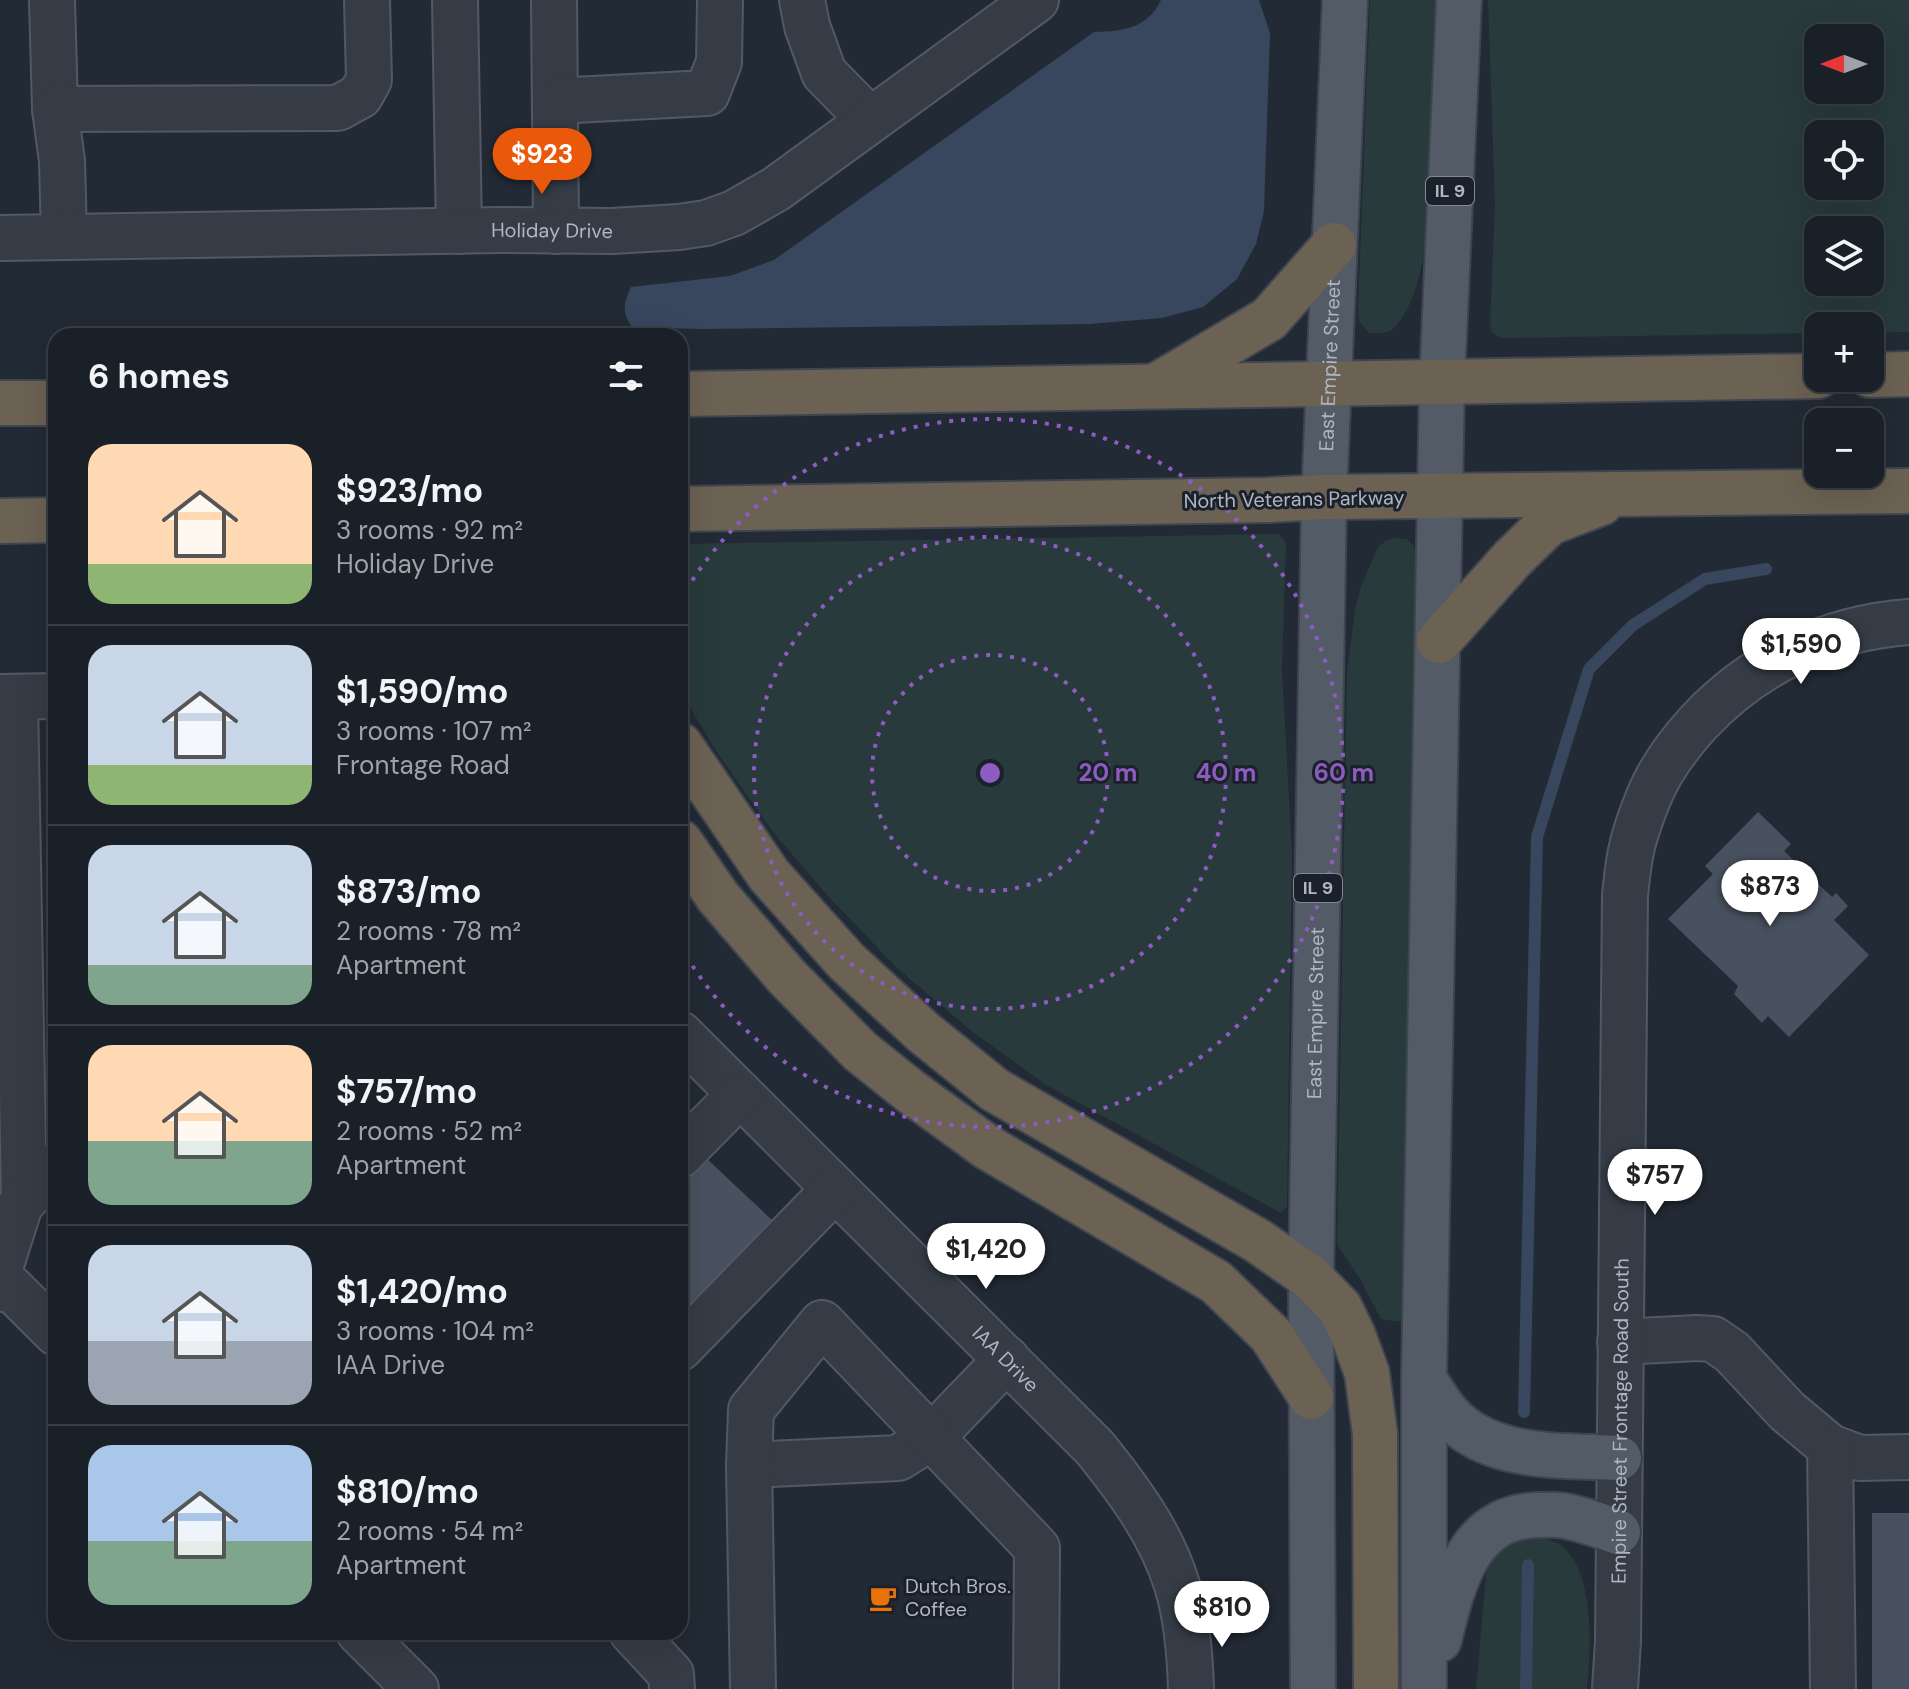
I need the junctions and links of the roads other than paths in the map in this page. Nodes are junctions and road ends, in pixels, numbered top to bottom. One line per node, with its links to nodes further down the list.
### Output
1 (52, 0): 11 (street)
2 (367, 0): 11 (street)
3 (455, 0): 13 (street)
4 (554, 0): 10 (street)
5 (720, 0): 10 (street)
6 (802, 0): 12 (street)
7 (1036, 0): 12 (street, Holiday Drive)
8 (1345, 0): 17 (main road, East Empire Street / IL 9)
9 (1459, 0): 21 (main road, IL 9)
10 (555, 101): 14 (street)
11 (55, 109): 15 (street)
12 (870, 120): 14 (street, Holiday Drive)
13 (459, 231): 14 (street, Holiday Drive); 15 (street, Holiday Drive)
14 (556, 231)
15 (64, 237): 16 (street, Holiday Drive)
16 (0, 238)
17 (1334, 245): 22 (main road, East Empire Street / IL 9); 23 (highway)
18 (1909, 374): 19 (highway)
19 (1884, 375)
20 (1804, 376): 21 (highway)
21 (1442, 382): 22 (highway); 29 (main road, IL 9)
22 (1328, 385): 23 (highway); 30 (main road, East Empire Street / IL 9)
23 (1155, 386): 24 (highway)
24 (688, 394)
25 (0, 403): 26 (highway)
26 (48, 403)
27 (1909, 491): 28 (highway, North Veterans Parkway)
28 (1626, 494): 29 (highway, North Veterans Parkway); 35 (highway)
29 (1441, 496): 30 (highway, North Veterans Parkway); 35 (main road, IL 9)
30 (1324, 497): 31 (highway, North Veterans Parkway); 46 (main road, East Empire Street / IL 9)
31 (688, 509)
32 (48, 520): 33 (highway)
33 (0, 521)
34 (1909, 622): 50 (street, Empire Street Frontage Road South)
35 (1439, 641): 52 (main road, IL 9)
36 (24, 697): 44 (street)
37 (688, 757): 46 (highway)
38 (688, 854): 53 (highway)
39 (688, 1042): 40 (street, IAA Drive)
40 (740, 1094): 41 (street); 43 (street, IAA Drive)
41 (688, 1147)
42 (48, 1174): 44 (street)
43 (835, 1189): 49 (street); 51 (street, IAA Drive)
44 (24, 1200): 45 (street)
45 (0, 1268)
46 (1311, 1278): 53 (main road, East Empire Street / IL 9); 68 (highway)
47 (0, 1289): 48 (street)
48 (48, 1325)
49 (688, 1340)
50 (1620, 1342): 55 (street); 57 (street, Empire Street Frontage Road South)
51 (1007, 1359): 54 (street); 66 (street, IAA Drive)
52 (1424, 1379): 57 (main road); 69 (main road, IL 9)
53 (1311, 1397): 67 (main road, East Empire Street / IL 9)
54 (932, 1437): 58 (street); 58 (street); 65 (street)
55 (1830, 1447): 56 (street); 71 (street)
56 (1909, 1457)
57 (1619, 1458): 59 (street, Empire Street Frontage Road South)
58 (749, 1465): 64 (street)
59 (1618, 1532): 69 (main road); 70 (street, Empire Street Frontage Road South)
60 (367, 1640): 62 (street)
61 (639, 1640): 63 (street)
62 (416, 1689)
63 (672, 1689)
64 (753, 1689)
65 (1036, 1689)
66 (1191, 1689)
67 (1313, 1689)
68 (1376, 1689)
69 (1426, 1689)
70 (1615, 1689)
71 (1833, 1689)

